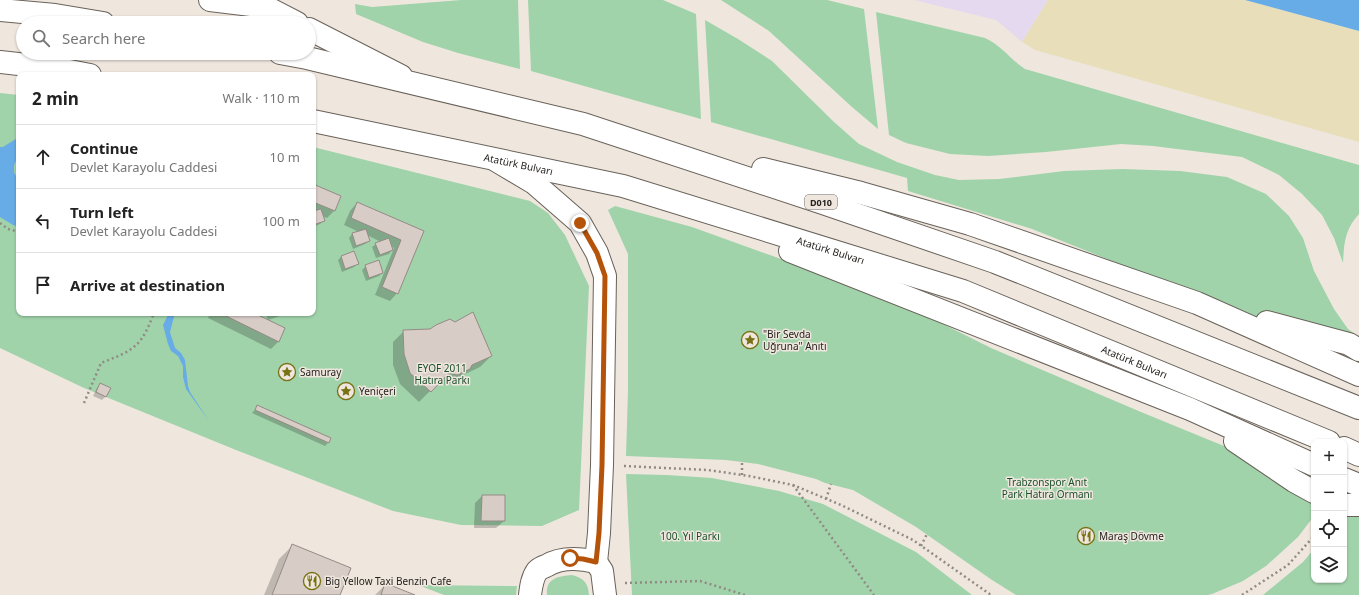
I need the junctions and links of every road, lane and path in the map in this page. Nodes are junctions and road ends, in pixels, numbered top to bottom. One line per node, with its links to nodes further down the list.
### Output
1 (210, 0): 4 (main road)
2 (0, 10): 3 (main road)
3 (61, 16)
4 (283, 16)
5 (316, 33): 9 (main road)
6 (315, 60): 9 (main road, D010)
7 (0, 62): 8 (main road)
8 (75, 72)
9 (416, 84): 11 (main road, D010)
10 (316, 122): 12 (main road, Atatürk Bulvarı)
11 (583, 124): 16 (main road); 21 (main road, D010)
12 (491, 158): 13 (main road, Atatürk Bulvarı); 28 (main road)
13 (623, 186): 22 (main road); 23 (main road, Atatürk Bulvarı)
14 (0, 223): 15 (path)
15 (16, 231)
16 (1197, 303): 18 (main road); 19 (main road)
17 (153, 316): 20 (path)
18 (1359, 350)
19 (1351, 371)
20 (84, 403)
21 (1353, 405)
22 (1190, 409): 27 (main road); 34 (main road)
23 (1322, 439)
24 (1347, 449): 25 (main road)
25 (1359, 455)
26 (742, 462): 29 (path)
27 (1311, 464)
28 (602, 465): 29 (path); 41 (main road)
29 (742, 475): 32 (path)
30 (1347, 480): 33 (main road)
31 (831, 484): 35 (path)
32 (793, 485): 35 (path); 45 (path)
33 (1359, 485)
34 (1311, 490)
35 (826, 498): 40 (path)
36 (1347, 505): 37 (main road)
37 (1359, 505)
38 (927, 534): 40 (path)
39 (1311, 539): 47 (path)
40 (921, 546): 46 (path)
41 (596, 562): 42 (main road); 43 (main road)
42 (605, 590): 44 (path)
43 (530, 595)
44 (745, 595)
45 (874, 595)
46 (991, 595)
47 (1242, 595)

